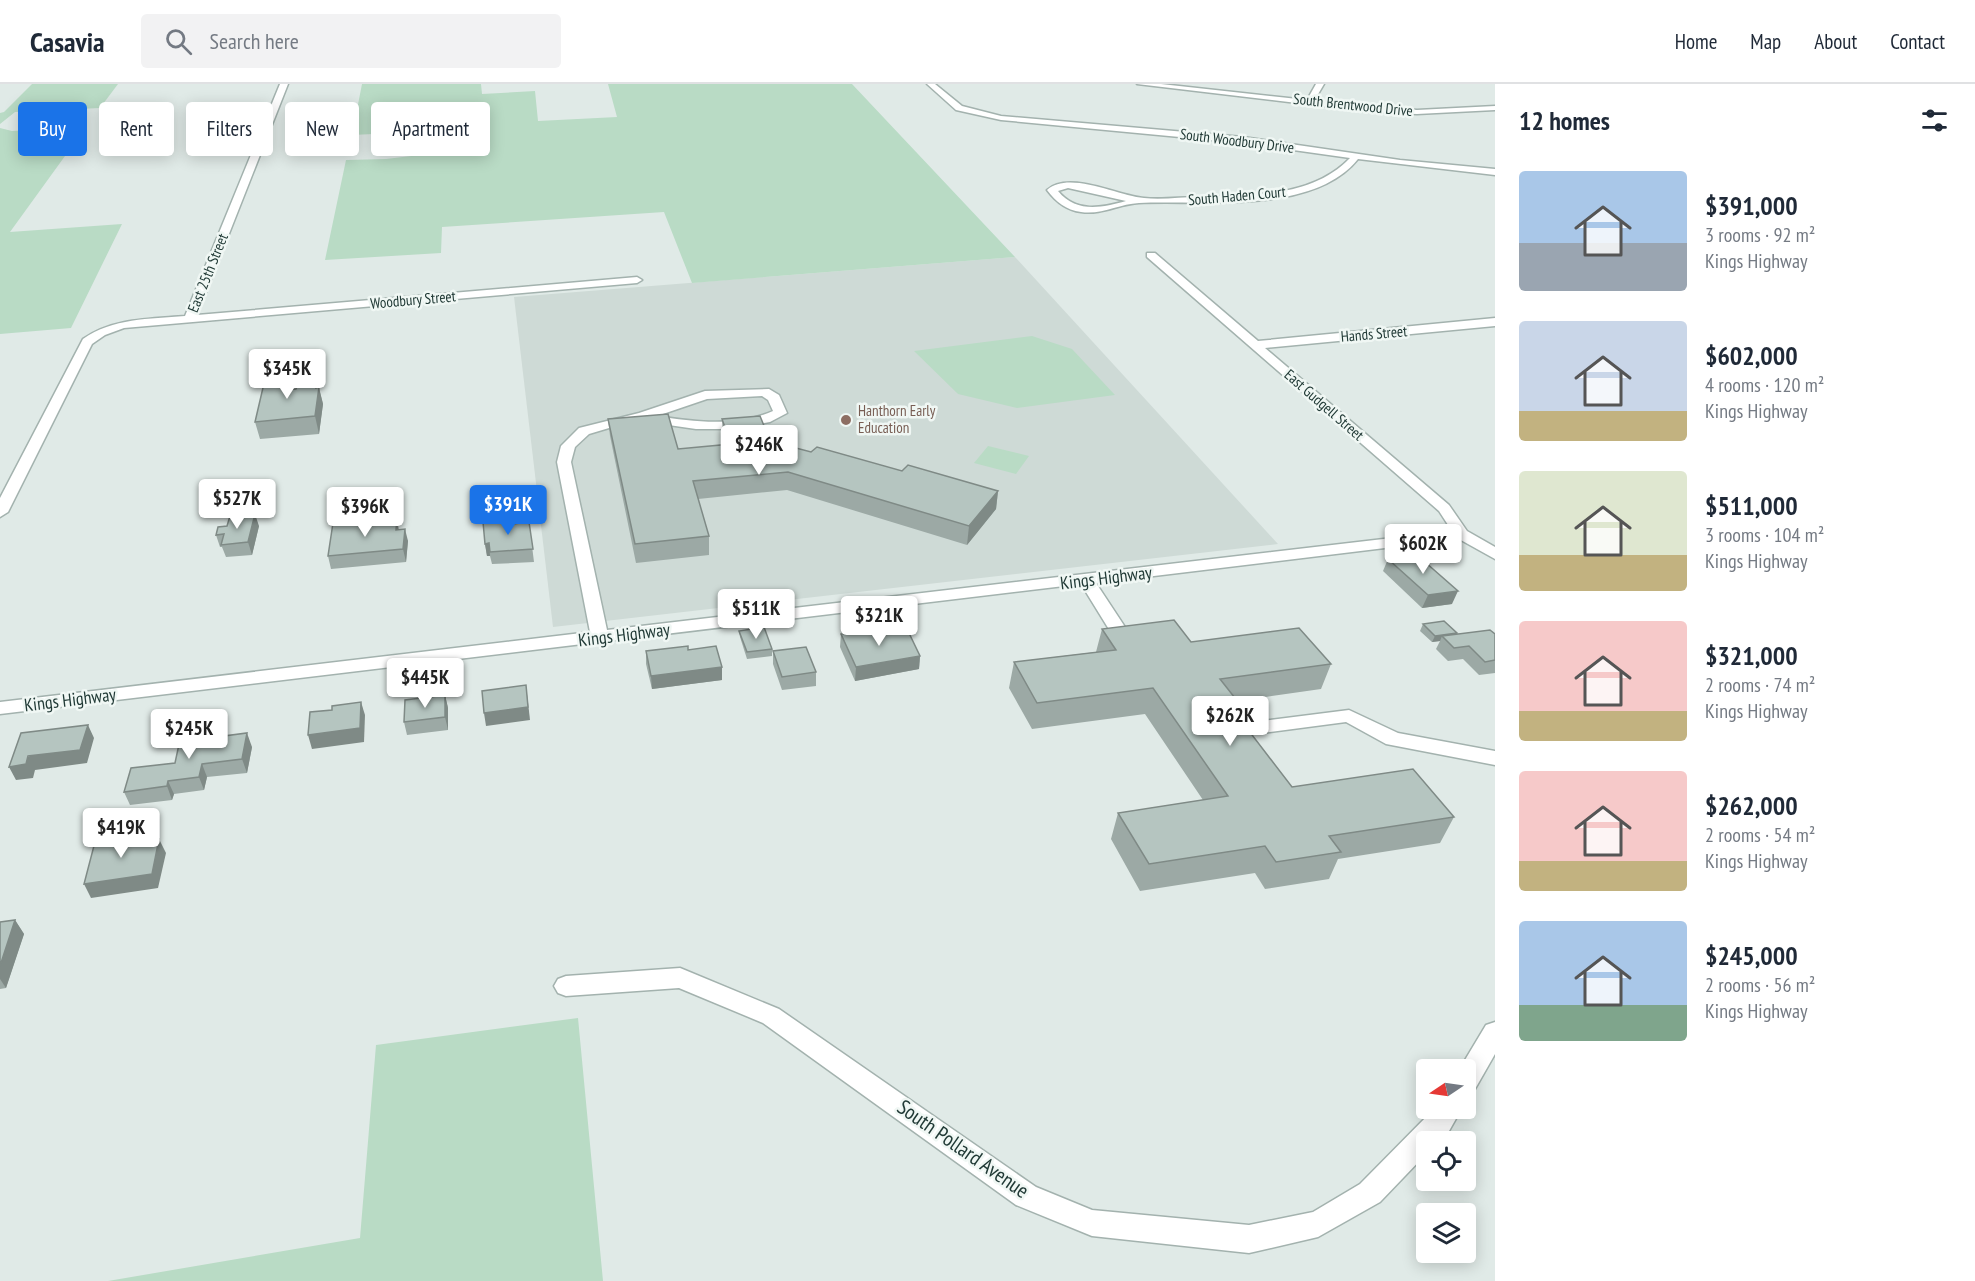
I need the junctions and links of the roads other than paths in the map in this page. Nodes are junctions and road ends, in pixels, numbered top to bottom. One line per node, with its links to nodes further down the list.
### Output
1 (284, 84): 13 (street, East 25th Street)
2 (931, 84): 8 (street, South Woodbury Drive)
3 (1141, 84): 5 (street, South Brentwood Drive)
4 (1320, 84): 5 (street)
5 (1310, 102): 6 (street, South Brentwood Drive)
6 (1495, 108)
7 (1356, 156): 8 (street, South Woodbury Drive); 8 (street, South Haden Court); 9 (street, South Woodbury Drive)
8 (1331, 164): 10 (street, South Haden Court)
9 (1495, 171)
10 (1136, 201): 10 (street, South Haden Court)
11 (1151, 255): 15 (street, East Gudgell Street)
12 (637, 280): 13 (street, Woodbury Street)
13 (189, 320): 17 (street, East 25th Street)
14 (1495, 322): 15 (street, Hands Street)
15 (1254, 345): 18 (street, East Gudgell Street)
16 (641, 417): 16 (street); 22 (street)
17 (0, 512)
18 (1461, 534): 19 (street, East Gudgell Street); 20 (street, Kings Highway)
19 (1495, 554)
20 (1086, 580): 21 (street); 22 (street, Kings Highway)
21 (1116, 627)
22 (600, 637): 23 (street, Kings Highway)
23 (0, 708)
24 (1262, 727): 25 (street)
25 (1495, 758)
26 (566, 986): 29 (street, South Pollard Avenue)
27 (1495, 1032): 28 (street)
28 (1476, 1064)
29 (1442, 1119)

